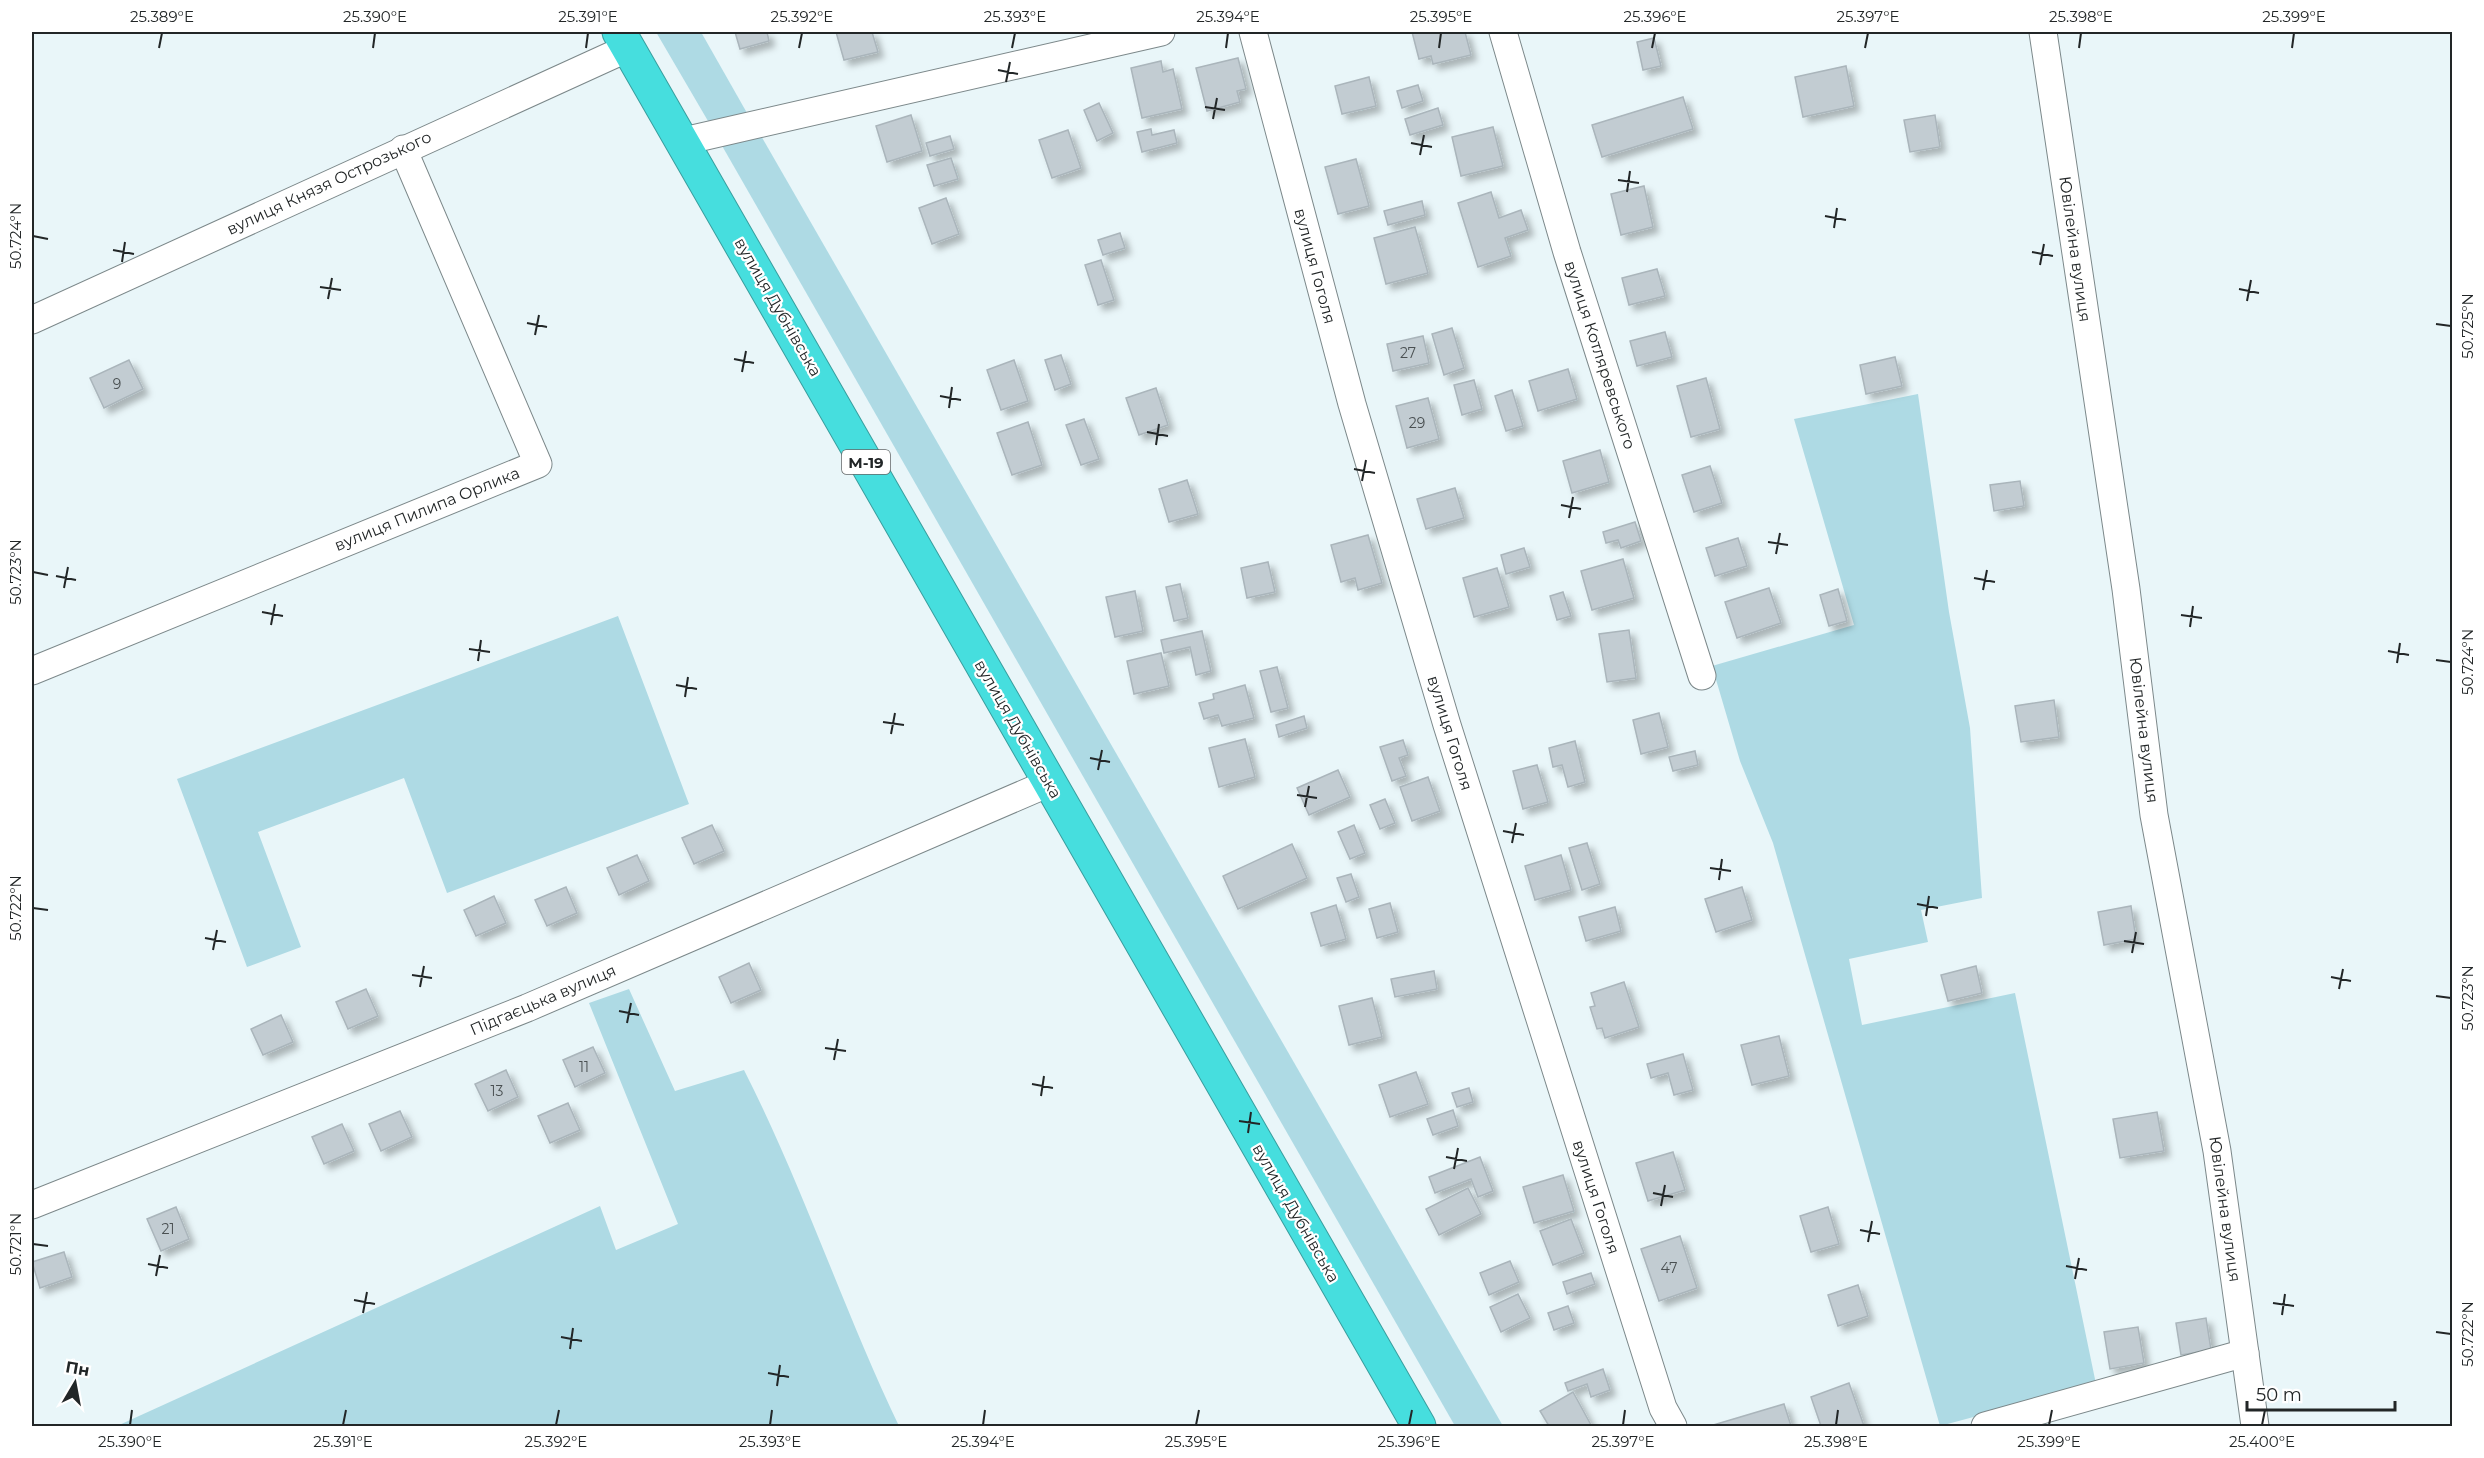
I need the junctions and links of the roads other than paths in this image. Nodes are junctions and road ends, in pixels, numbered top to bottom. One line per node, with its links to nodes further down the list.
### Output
1 (1161, 32): 6 (street)
2 (1253, 32): 15 (street, вулиця Гоголя)
3 (1503, 32): 10 (street, вулиця Котляревського)
4 (2043, 32): 13 (street, Ювілейна вулиця)
5 (623, 40): 6 (highway, вулиця Дубнівська / М-19); 7 (street, вулиця Князя Острозького)
6 (684, 141): 11 (highway, вулиця Дубнівська / М-19)
7 (403, 149): 8 (street, вулиця Князя Острозького); 9 (street, вулиця Пилипа Орлика)
8 (32, 320)
9 (32, 671)
10 (1702, 676)
11 (1049, 783): 12 (street, Підгаєцька вулиця); 14 (highway, вулиця Дубнівська / М-19)
12 (32, 1205)
13 (2245, 1353): 16 (street); 17 (street, Ювілейна вулиця)
14 (1419, 1426)
15 (1673, 1426)
16 (1985, 1426)
17 (2255, 1426)

